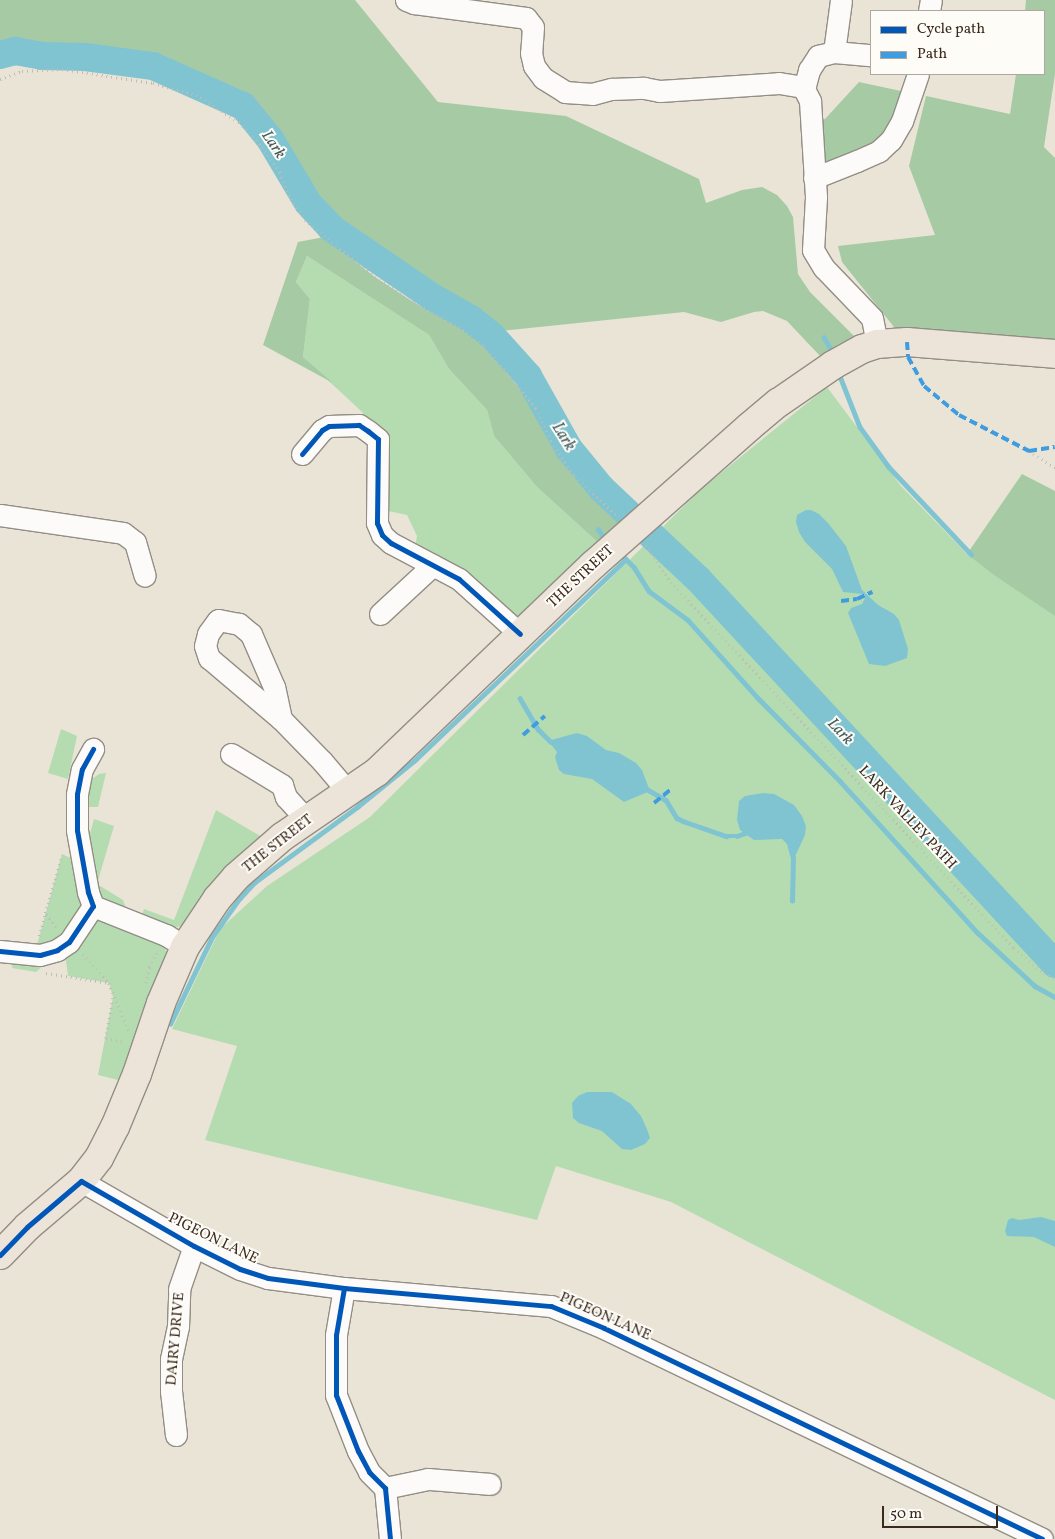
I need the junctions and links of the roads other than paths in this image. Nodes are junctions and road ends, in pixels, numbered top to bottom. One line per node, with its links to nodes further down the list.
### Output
1 (406, 0): 3 (street)
2 (841, 0): 4 (street)
3 (486, 6): 7 (street)
4 (834, 52): 5 (street); 7 (street)
5 (870, 55)
6 (918, 75): 8 (street)
7 (804, 89): 8 (street)
8 (814, 178): 9 (street)
9 (877, 344): 10 (main road, THE STREET); 16 (main road, THE STREET)
10 (1055, 354)
11 (302, 454): 13 (street)
12 (0, 515): 14 (street)
13 (433, 564): 15 (street); 16 (street)
14 (145, 576)
15 (380, 614)
16 (520, 634): 20 (main road, THE STREET)
17 (281, 720): 20 (street)
18 (93, 749): 22 (street)
19 (231, 754): 21 (street)
20 (349, 794): 21 (main road, THE STREET)
21 (307, 820): 23 (main road, THE STREET)
22 (93, 906): 23 (street); 24 (street)
23 (185, 947): 25 (main road, THE STREET)
24 (0, 951)
25 (81, 1181): 26 (street, PIGEON LANE); 27 (main road, THE STREET)
26 (194, 1246): 28 (street, PIGEON LANE); 29 (street, DAIRY DRIVE)
27 (0, 1255)
28 (344, 1288): 31 (street); 33 (street, PIGEON LANE)
29 (176, 1435)
30 (490, 1484): 31 (street)
31 (385, 1488): 32 (street)
32 (390, 1539)
33 (1042, 1539)

